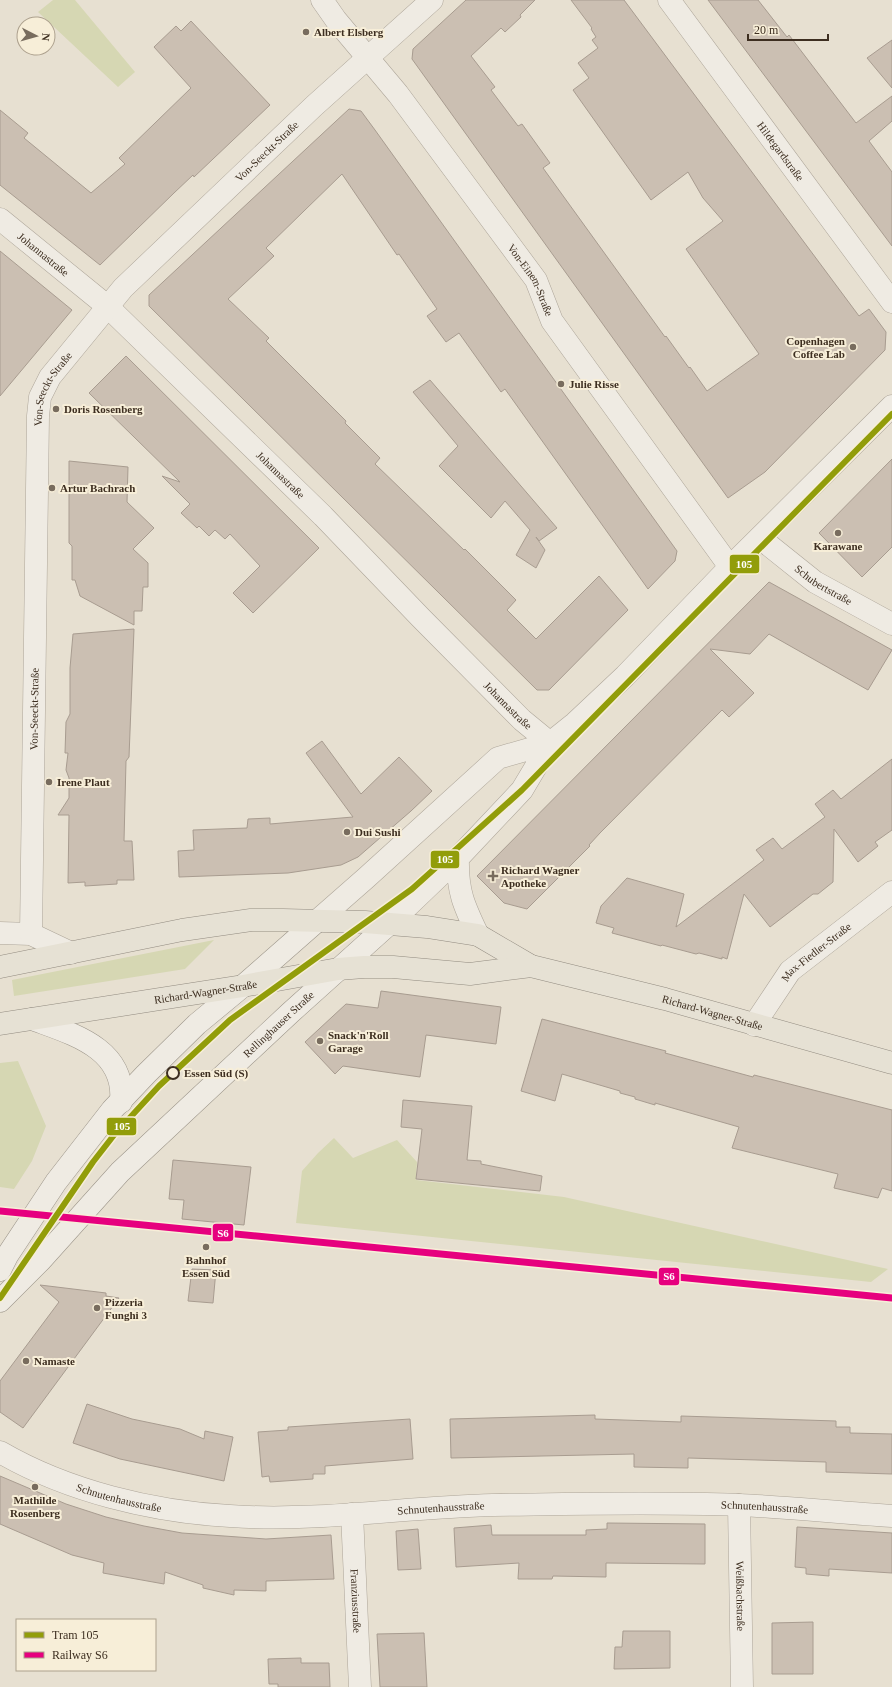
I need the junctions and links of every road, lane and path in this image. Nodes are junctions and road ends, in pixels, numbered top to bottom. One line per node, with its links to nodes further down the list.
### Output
1 (322, 0): 4 (street, Von-Einem-Straße)
2 (432, 0): 4 (street, Von-Seeckt-Straße)
3 (670, 0): 6 (street, Hildegardstraße)
4 (369, 58): 7 (street, Von-Seeckt-Straße); 10 (street, Von-Einem-Straße)
5 (0, 218): 7 (street, Johannastraße)
6 (892, 302)
7 (108, 306): 12 (street, Johannastraße); 18 (street, Von-Seeckt-Straße)
8 (892, 406): 9 (street, Rellinghauser Straße)
9 (760, 538): 10 (street, Rellinghauser Straße); 11 (street, Schubertstraße)
10 (730, 567): 12 (street, Rellinghauser Straße)
11 (892, 624)
12 (550, 743): 13 (street, Rellinghauser Straße); 15 (street, Rellinghauser Straße)
13 (458, 858): 16 (street, Rellinghauser Straße); 19 (street)
14 (892, 892): 27 (street, Max-Fiedler-Straße)
15 (316, 920): 16 (main road, Richard-Wagner-Straße); 20 (main road, Richard-Wagner-Straße); 24 (street, Rellinghauser Straße)
16 (389, 924): 19 (main road, Richard-Wagner-Straße); 23 (street, Rellinghauser Straße)
17 (0, 933): 18 (street)
18 (31, 934): 20 (street)
19 (478, 935): 21 (main road, Richard-Wagner-Straße)
20 (71, 953): 22 (main road, Richard-Wagner-Straße)
21 (531, 966): 23 (main road, Richard-Wagner-Straße); 27 (main road, Richard-Wagner-Straße)
22 (0, 967)
23 (338, 969): 24 (main road, Richard-Wagner-Straße); 31 (street, Rellinghauser Straße)
24 (242, 986): 25 (main road, Richard-Wagner-Straße); 29 (street, Rellinghauser Straße)
25 (32, 1019): 26 (main road, Richard-Wagner-Straße); 29 (street)
26 (0, 1024)
27 (754, 1025): 28 (main road, Richard-Wagner-Straße)
28 (892, 1063)
29 (121, 1102): 30 (street, Rellinghauser Straße)
30 (4, 1263)
31 (0, 1301)
32 (0, 1452): 34 (street, Schnutenhausstraße)
33 (739, 1505): 34 (street, Schnutenhausstraße); 35 (street, Schnutenhausstraße); 37 (street, Weißbachstraße)
34 (352, 1514): 36 (street, Franziusstraße)
35 (892, 1516)
36 (360, 1687)
37 (742, 1687)

